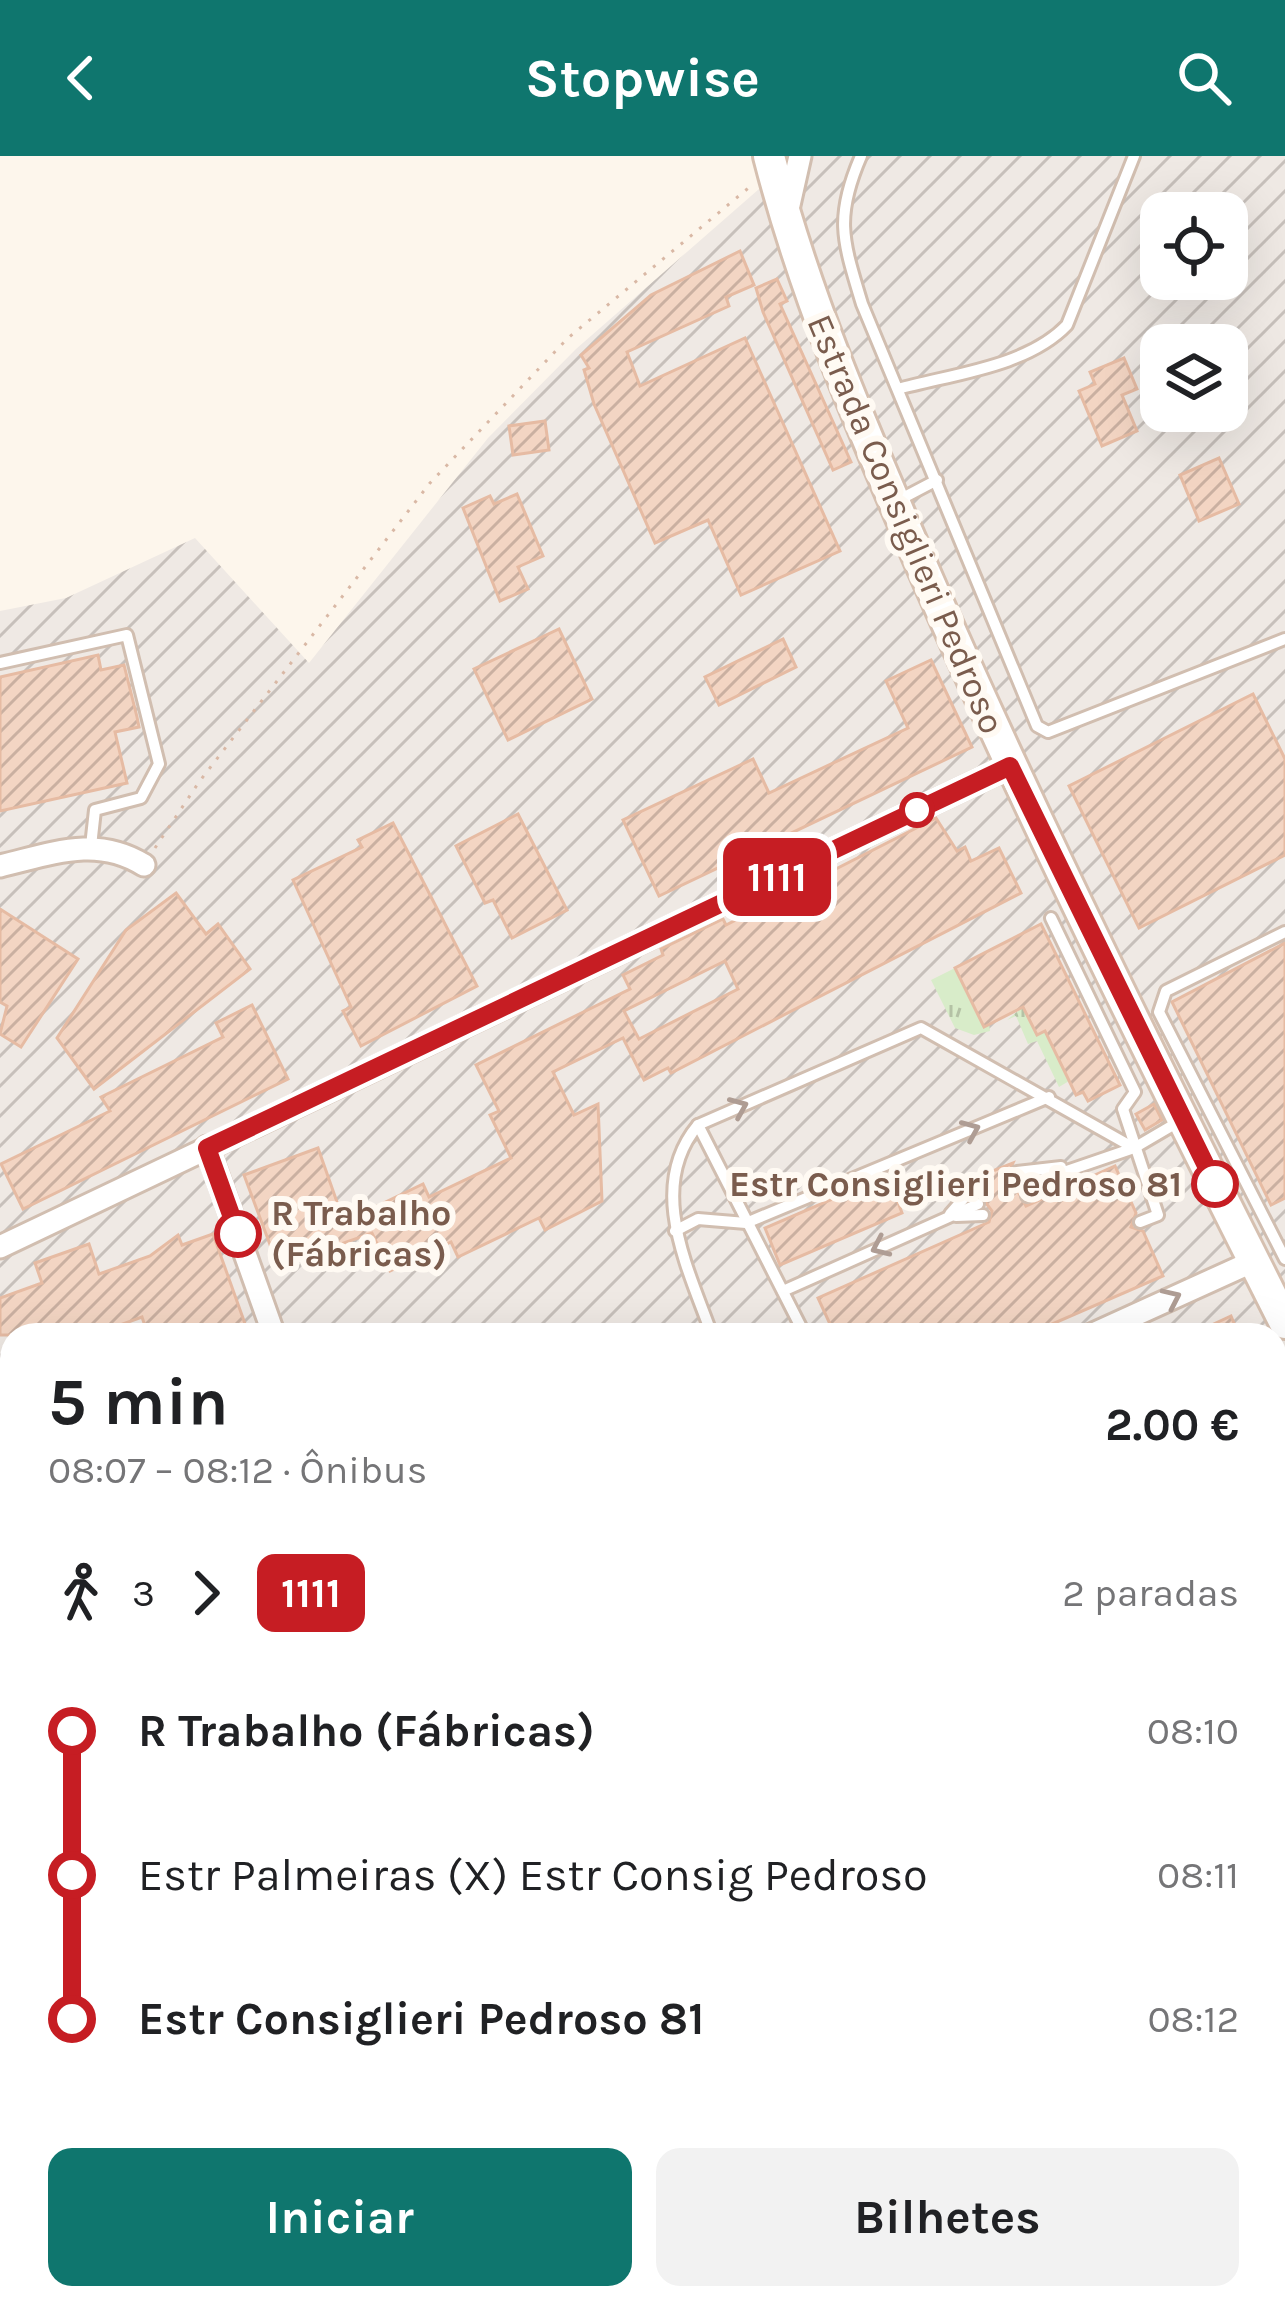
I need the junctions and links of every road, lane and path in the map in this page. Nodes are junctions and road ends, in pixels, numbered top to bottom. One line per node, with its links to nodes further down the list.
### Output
1 (861, 156): 4 (lane)
2 (1134, 156): 4 (lane)
3 (780, 160): 6 (main road, Estrada Consiglieri Pedroso); 11 (path)
4 (898, 389): 5 (lane)
5 (937, 480): 6 (lane); 7 (lane)
6 (894, 502): 9 (main road, Estrada Consiglieri Pedroso)
7 (1285, 639)
8 (0, 663): 10 (lane)
9 (1010, 766): 16 (main road, Estrada Consiglieri Pedroso); 18 (street)
10 (91, 847): 11 (street); 12 (street)
11 (144, 865)
12 (0, 866)
13 (1051, 918): 19 (lane)
14 (1285, 932): 30 (lane)
15 (1048, 1097): 17 (lane, one-way to 15); 19 (lane); 27 (lane, one-way to 15)
16 (1183, 1119): 19 (lane); 30 (main road, Estrada Consiglieri Pedroso)
17 (698, 1125): 27 (lane); 28 (lane)
18 (207, 1148): 29 (street); 32 (street)
19 (1133, 1148): 20 (lane); 26 (lane)
20 (1077, 1166): 21 (lane); 23 (lane)
21 (1017, 1172)
22 (972, 1189): 25 (lane)
23 (1025, 1191)
24 (981, 1209): 25 (lane)
25 (948, 1216): 31 (lane, one-way to 31)
26 (1140, 1222)
27 (746, 1223): 28 (lane); 31 (lane)
28 (675, 1231): 33 (lane)
29 (0, 1247)
30 (1269, 1260): 35 (street, one-way to 30); 36 (main road, Estrada Consiglieri Pedroso)
31 (783, 1291): 34 (lane)
32 (270, 1323)
33 (708, 1323)
34 (800, 1323)
35 (1119, 1323)
36 (1285, 1323)

